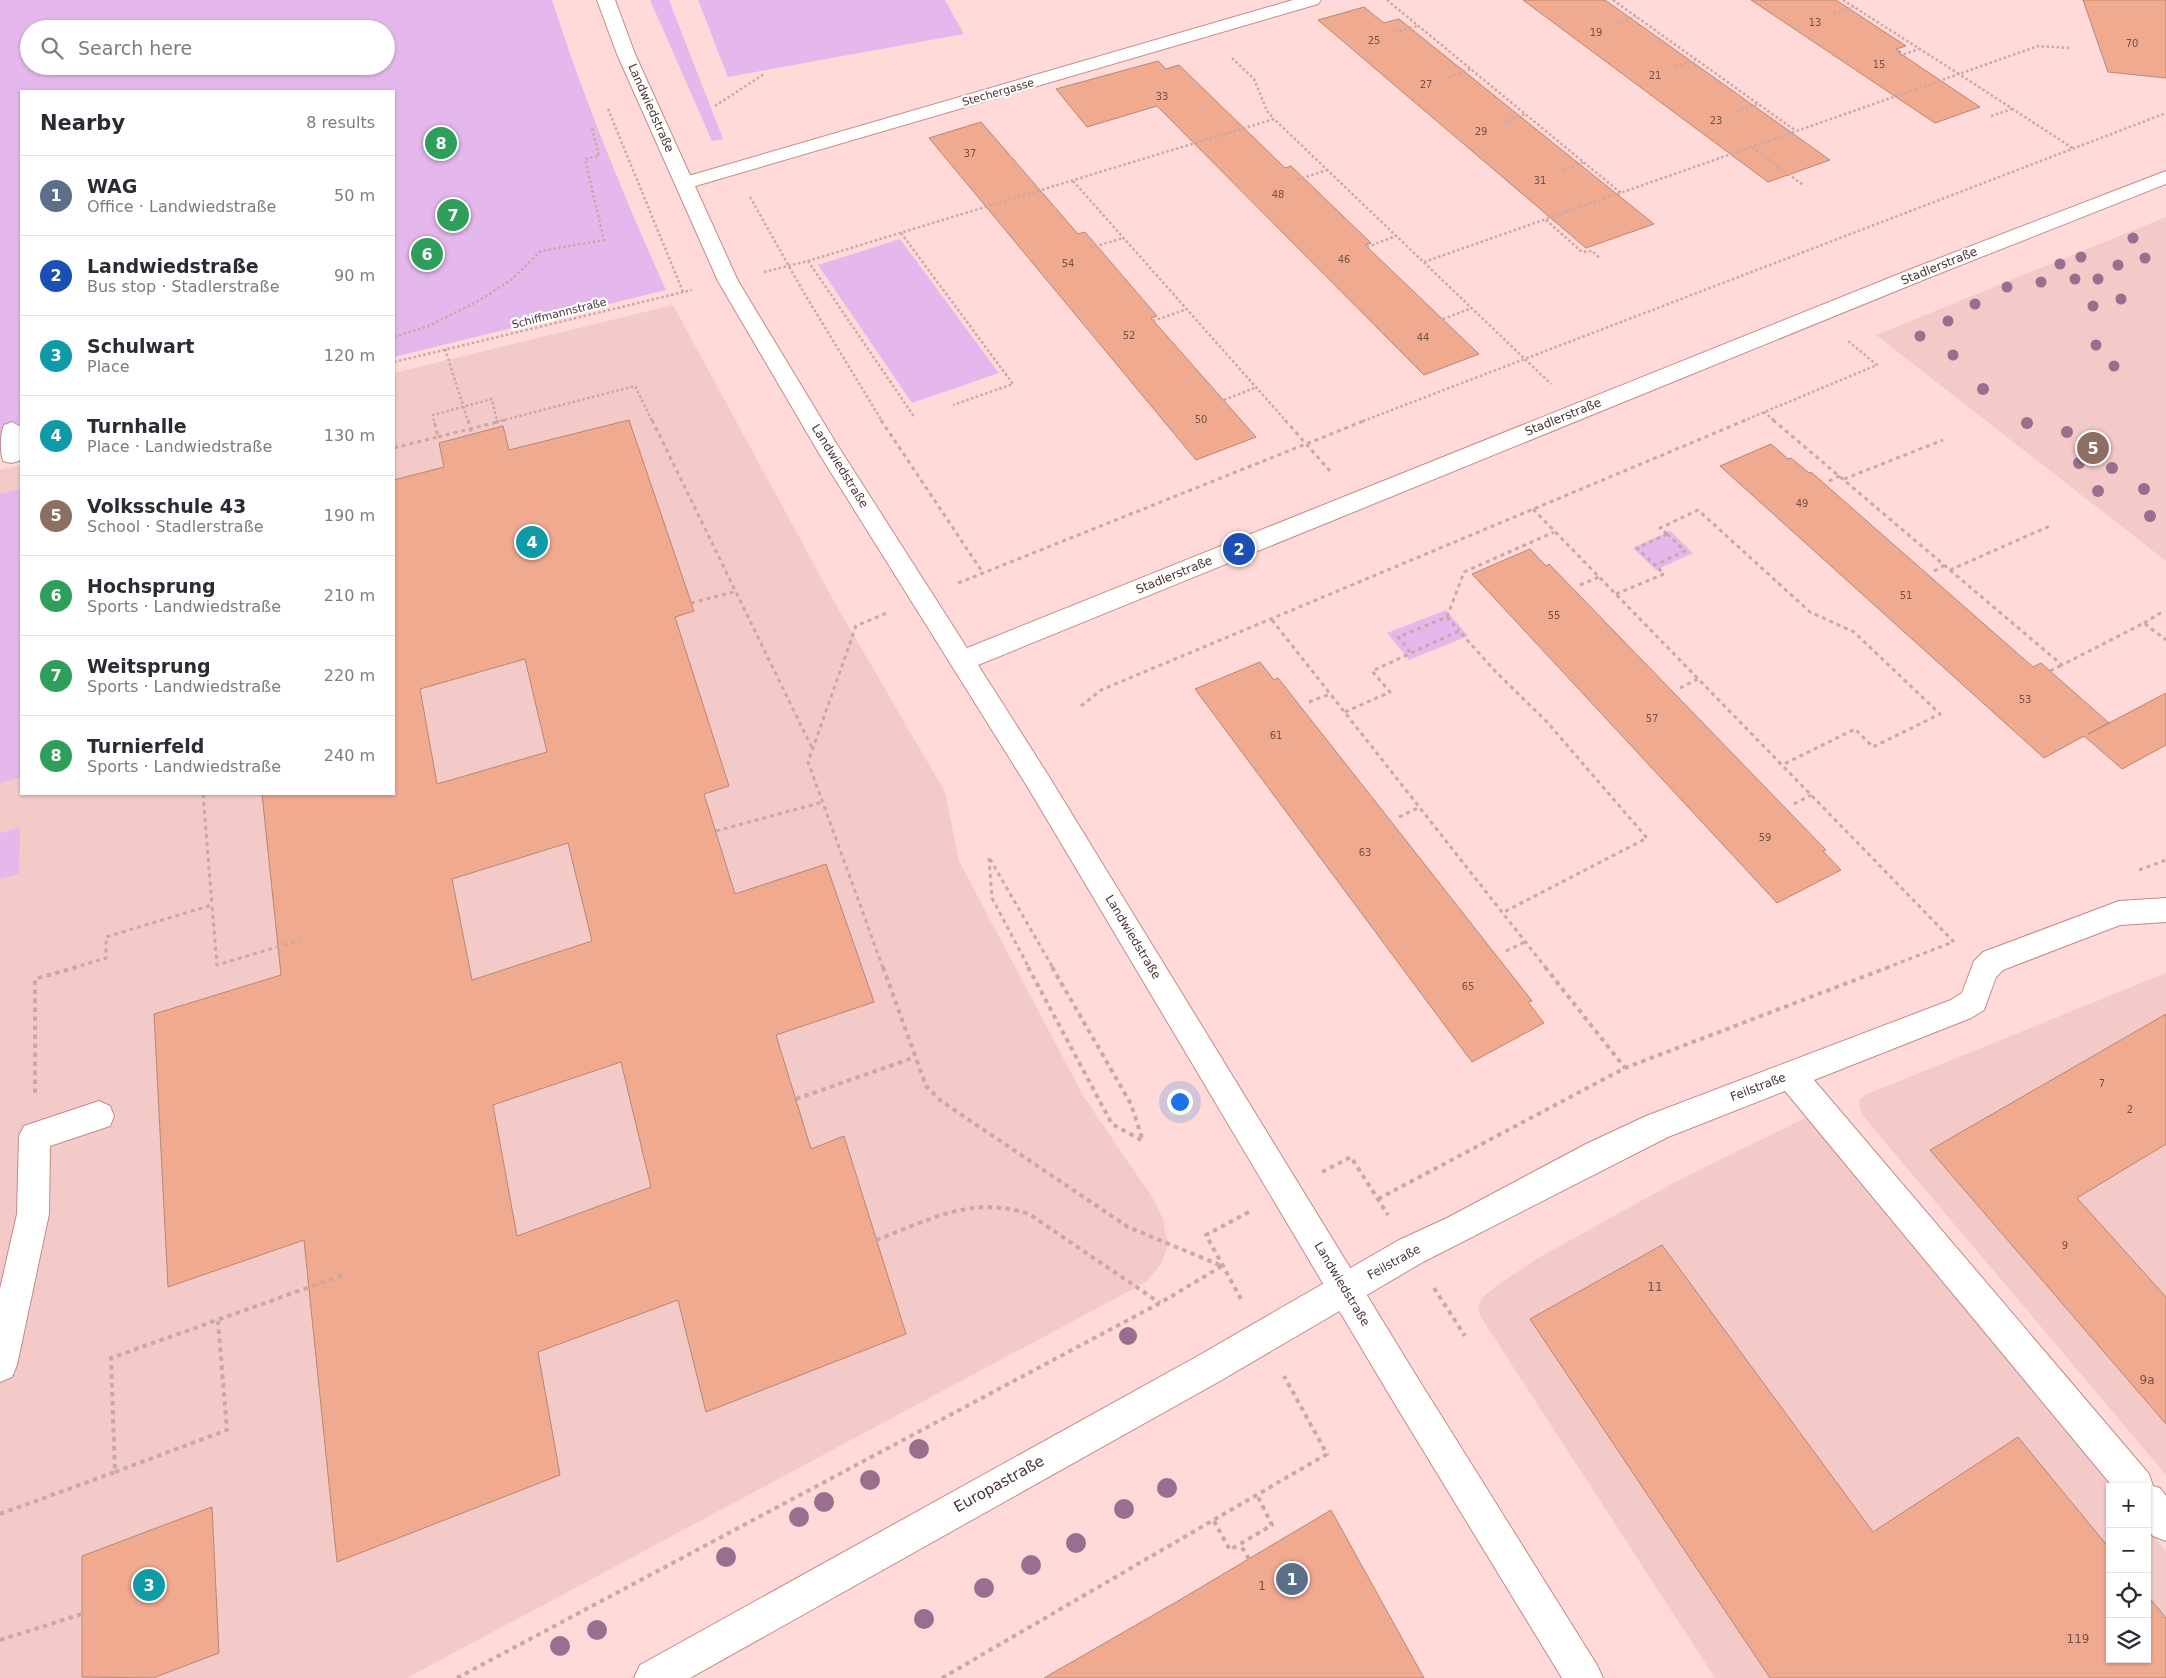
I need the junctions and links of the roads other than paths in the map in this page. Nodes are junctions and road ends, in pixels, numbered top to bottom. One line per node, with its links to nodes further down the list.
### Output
1 (606, 0): 4 (main road, Landwiedstraße)
2 (1312, 0): 4 (main road, Stechergasse)
3 (2166, 177): 7 (main road, Stadlerstraße)
4 (684, 183): 7 (main road, Landwiedstraße)
5 (12, 430): 6 (main road)
6 (11, 455)
7 (962, 661): 11 (main road, Landwiedstraße)
8 (2166, 910): 9 (main road, Feilstraße)
9 (1791, 1075): 11 (main road, Feilstraße); 13 (main road)
10 (99, 1116): 12 (main road)
11 (1346, 1290): 16 (main road, Europastraße); 17 (main road, Landwiedstraße)
12 (0, 1366)
13 (2133, 1483)
14 (2151, 1506): 15 (main road)
15 (2166, 1523)
16 (653, 1678)
17 (1584, 1678)

